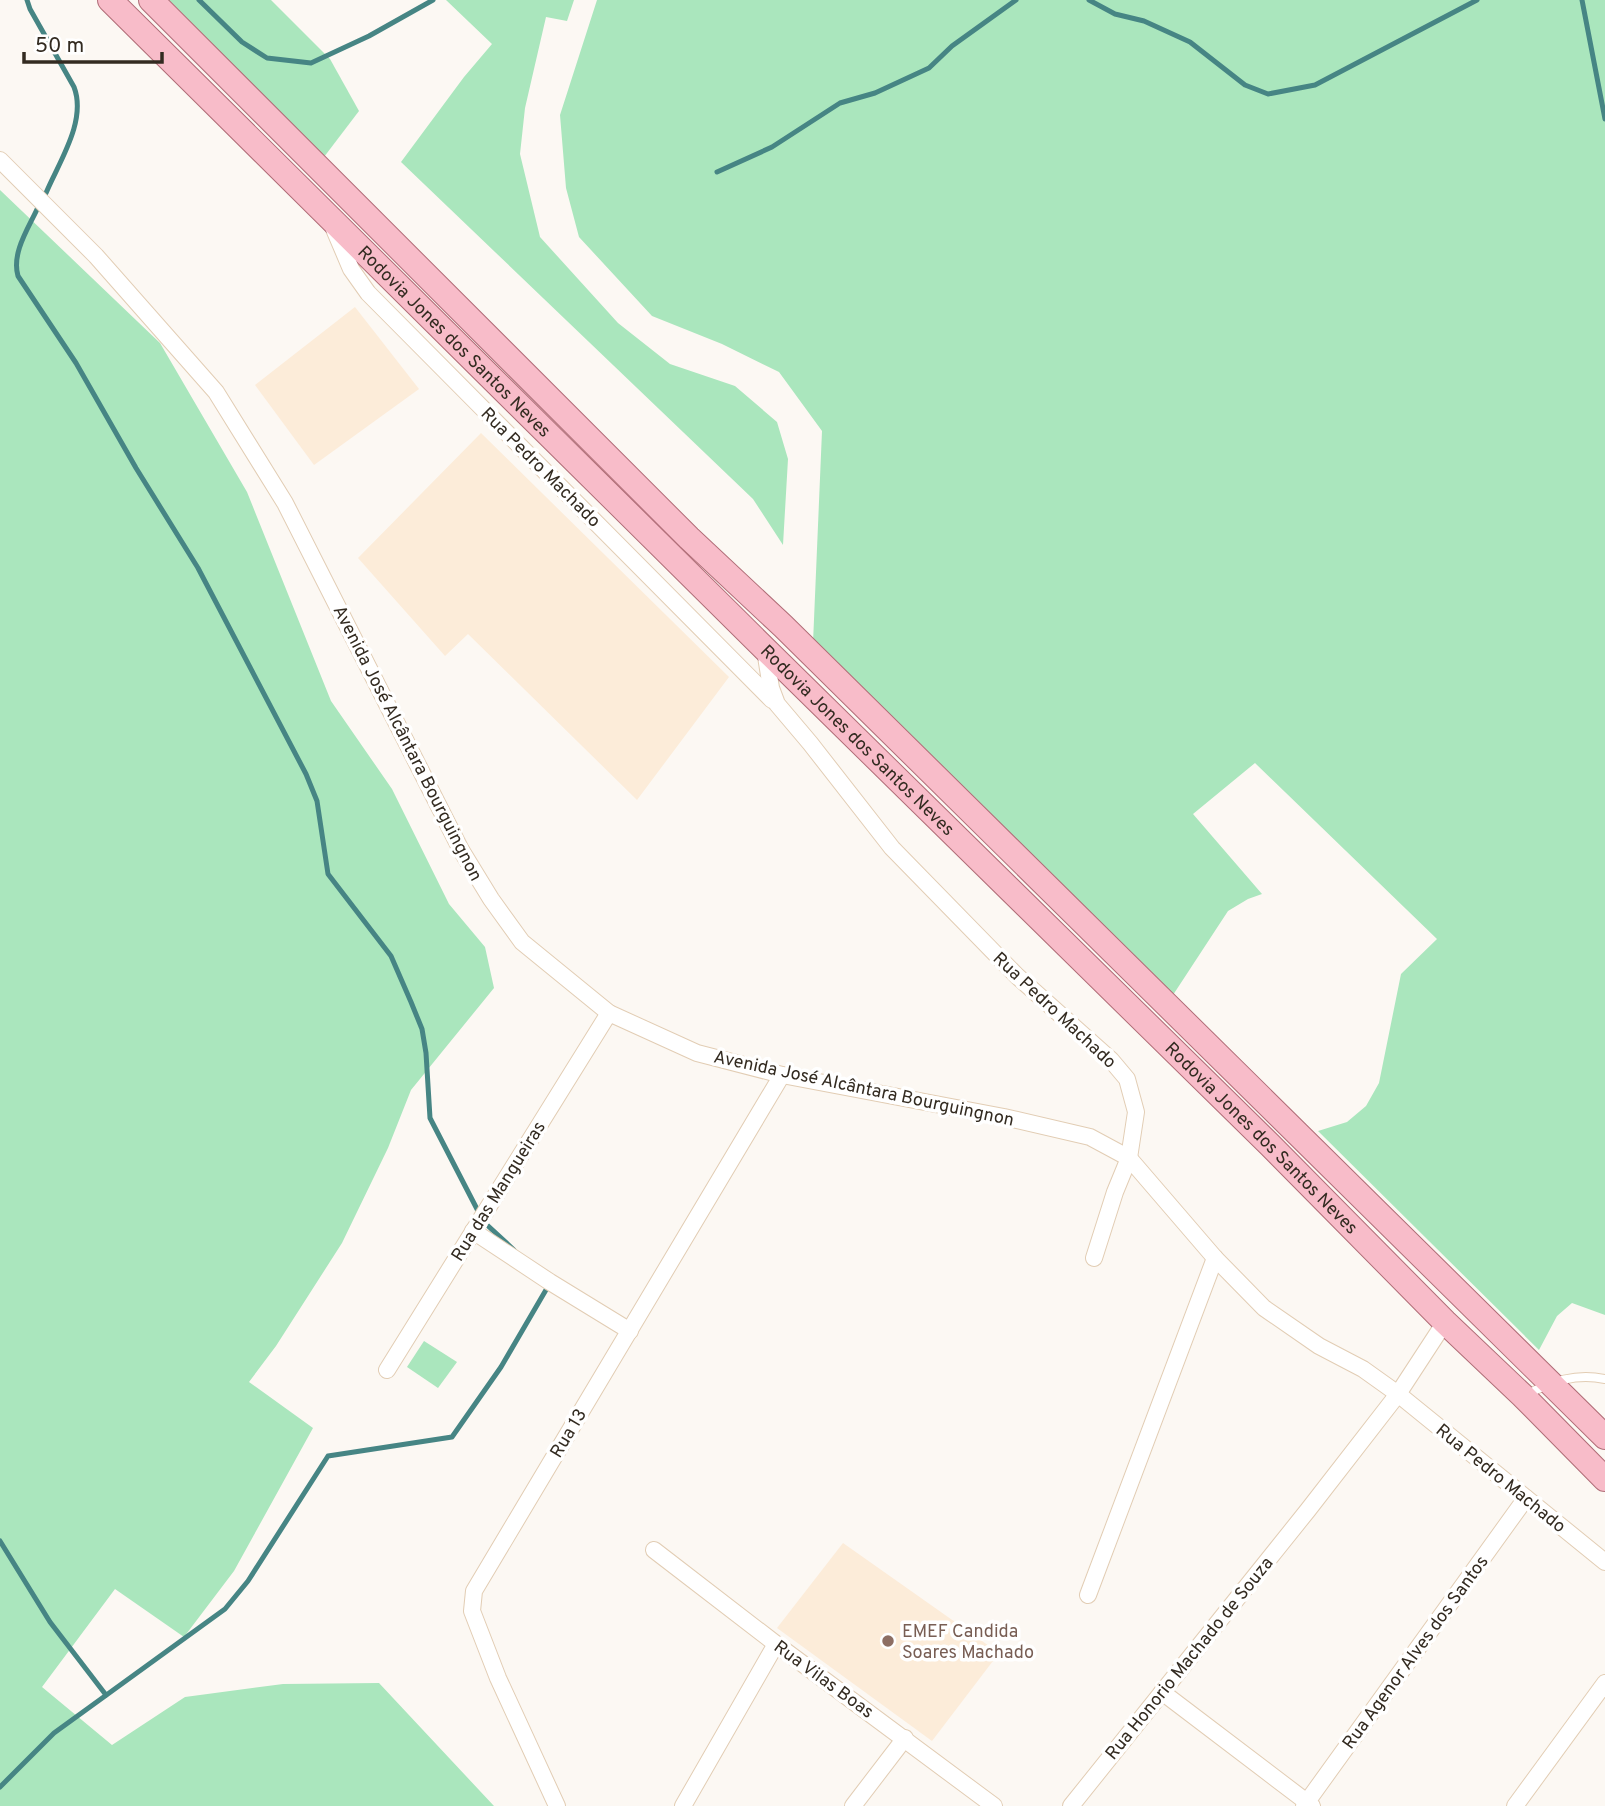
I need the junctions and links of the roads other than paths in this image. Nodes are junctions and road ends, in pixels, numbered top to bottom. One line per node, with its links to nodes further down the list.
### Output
1 (110, 0): 4 (main road, Rodovia Jones dos Santos Neves)
2 (150, 0): 17 (main road, Rodovia Jones dos Santos Neves)
3 (0, 160): 7 (street, Avenida José Alcântara Bourguingnon)
4 (328, 215): 5 (main road, Rodovia Jones dos Santos Neves); 6 (street, Rua Pedro Machado)
5 (765, 649): 6 (street, Rua Pedro Machado); 13 (main road, Rodovia Jones dos Santos Neves)
6 (777, 704): 9 (street, Rua Pedro Machado)
7 (609, 1013): 8 (street, Avenida José Alcântara Bourguingnon); 10 (street, Rua das Mangueiras)
8 (782, 1075): 9 (street, Avenida José Alcântara Bourguingnon); 14 (street, Rua 13)
9 (1129, 1158): 11 (street, Rua Pedro Machado); 12 (street)
10 (473, 1231): 14 (street); 15 (street, Rua das Mangueiras)
11 (1094, 1258)
12 (1216, 1258): 18 (street, Rua Pedro Machado); 25 (street)
13 (1445, 1322): 18 (street, Rua Honorio Machado de Souza); 19 (main road, Rodovia Jones dos Santos Neves)
14 (630, 1331): 31 (street, Rua 13)
15 (387, 1370)
16 (1605, 1379): 17 (lane)
17 (1550, 1382): 19 (lane); 20 (main road, Rodovia Jones dos Santos Neves)
18 (1398, 1395): 22 (street, Rua Pedro Machado); 28 (street, Rua Honorio Machado de Souza)
19 (1523, 1396): 21 (main road, Rodovia Jones dos Santos Neves)
20 (1605, 1437)
21 (1605, 1479)
22 (1526, 1498): 24 (street, Rua Pedro Machado); 30 (street, Rua Agenor Alves dos Santos)
23 (654, 1550): 26 (street, Rua Vilas Boas)
24 (1605, 1562)
25 (1088, 1595)
26 (776, 1644): 29 (street, Rua Vilas Boas); 32 (street)
27 (1605, 1683): 36 (street)
28 (1162, 1692): 30 (street); 35 (street, Rua Honorio Machado de Souza)
29 (905, 1738): 33 (street); 34 (street, Rua Vilas Boas)
30 (1307, 1805)
31 (557, 1806)
32 (683, 1806)
33 (853, 1806)
34 (995, 1806)
35 (1071, 1806)
36 (1515, 1806)

